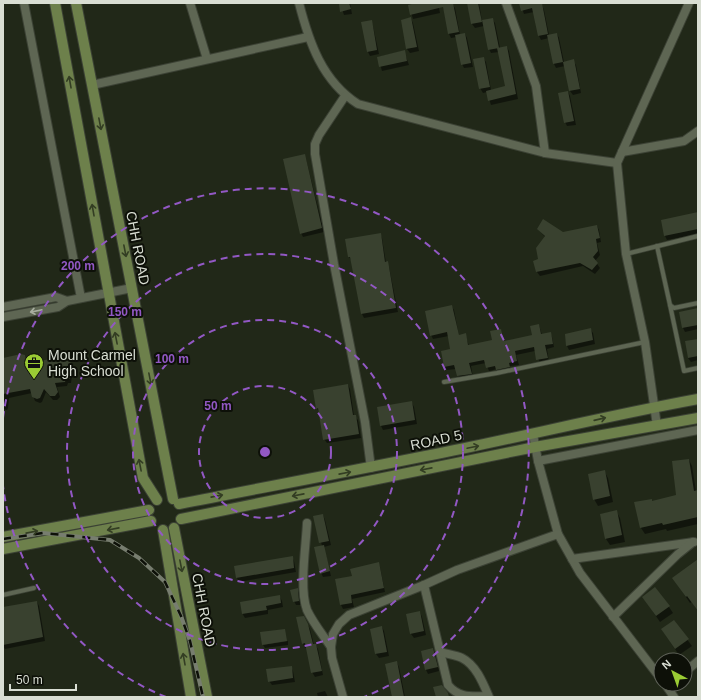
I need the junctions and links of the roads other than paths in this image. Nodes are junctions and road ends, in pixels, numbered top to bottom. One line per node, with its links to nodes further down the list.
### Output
1 (24, 3): 21 (street)
2 (55, 3): 20 (street, one-way to 2)
3 (76, 3): 10 (street, CHH ROAD)
4 (190, 3): 9 (street)
5 (298, 3): 8 (street)
6 (506, 3): 14 (street)
7 (689, 3): 13 (street)
8 (308, 37): 9 (street); 11 (street)
9 (207, 59): 10 (street)
10 (92, 85): 19 (street, CHH ROAD, one-way to 19)
11 (346, 96): 14 (street); 38 (street)
12 (698, 131): 13 (street)
13 (622, 152): 15 (street)
14 (545, 153): 15 (street)
15 (617, 163): 18 (street)
16 (698, 236): 17 (lane)
17 (657, 246): 18 (lane); 24 (lane)
18 (626, 254): 27 (street)
19 (132, 288): 20 (street); 40 (street, CHH ROAD, one-way to 40)
20 (108, 293): 21 (street); 39 (street, one-way to 20)
21 (81, 298): 22 (street)
22 (67, 301): 25 (street); 26 (street, one-way to 26)
23 (698, 303): 24 (lane)
24 (670, 305): 28 (lane)
25 (3, 307)
26 (3, 317)
27 (645, 342): 29 (lane); 31 (street)
28 (698, 368)
29 (444, 382)
30 (698, 399): 31 (street, ROAD 5)
31 (654, 407): 33 (street); 35 (street, ROAD 5, one-way to 31)
32 (698, 418): 33 (street, ROAD 5)
33 (657, 426): 36 (street, ROAD 5)
34 (698, 430): 37 (street)
35 (533, 434): 36 (street); 38 (street, ROAD 5, one-way to 35)
36 (535, 447): 37 (street); 42 (street, ROAD 5, one-way to 42)
37 (538, 461): 47 (street)
38 (371, 468): 40 (street, ROAD 5, one-way to 38)
39 (156, 500): 40 (street); 41 (street)
40 (176, 501): 42 (street)
41 (149, 510): 43 (street); 48 (street, one-way to 41)
42 (181, 519): 45 (street)
43 (151, 521): 46 (street); 50 (street, one-way to 50)
44 (307, 523): 56 (street)
45 (174, 528): 46 (street); 61 (street, CHH ROAD, one-way to 61)
46 (163, 530): 60 (street, CHH ROAD, one-way to 46)
47 (558, 534): 51 (street); 52 (street)
48 (3, 537)
49 (696, 541): 51 (street); 55 (street)
50 (3, 549)
51 (572, 559): 55 (street)
52 (424, 585): 56 (street); 57 (street)
53 (34, 588): 54 (lane)
54 (3, 595)
55 (613, 617): 58 (street)
56 (331, 647): 62 (street)
57 (440, 652): 59 (street); 59 (street)
58 (653, 669)
59 (488, 696)
60 (191, 697)
61 (207, 697)
62 (343, 697)

